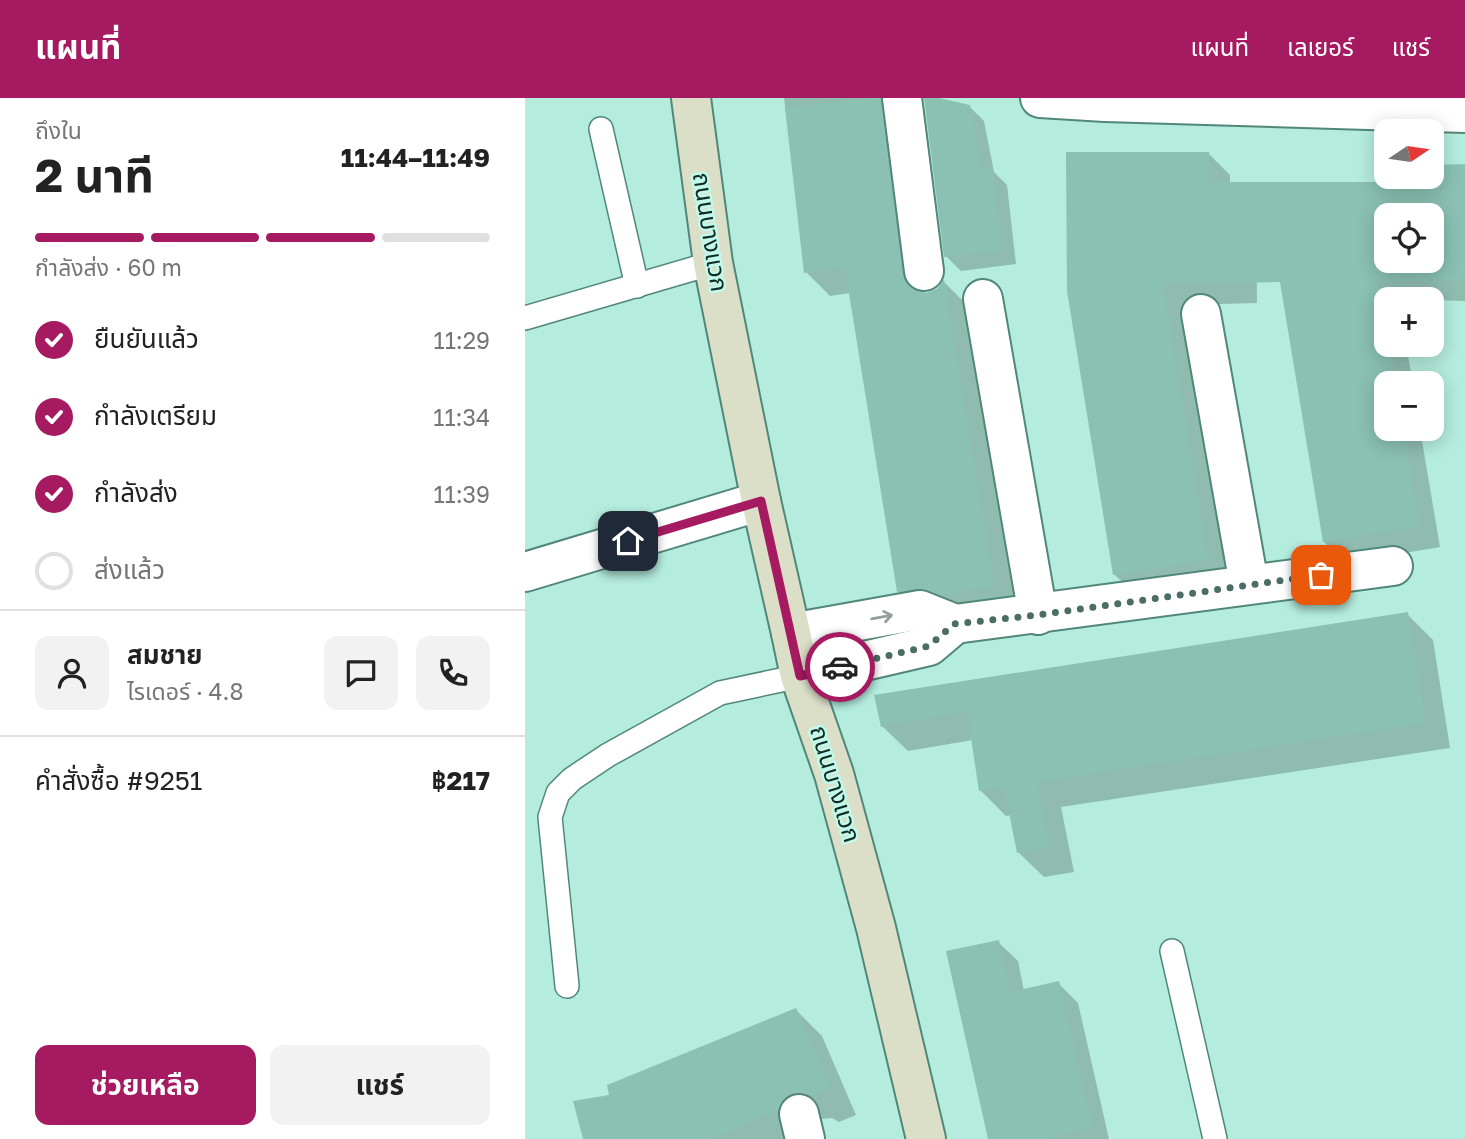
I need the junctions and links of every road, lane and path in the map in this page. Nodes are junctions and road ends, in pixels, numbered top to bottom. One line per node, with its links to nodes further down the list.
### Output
1 (691, 98): 6 (main road, ถนนบางแวก)
2 (902, 98): 7 (street)
3 (1040, 98): 4 (street)
4 (1465, 113)
5 (601, 129): 8 (lane)
6 (713, 263): 8 (lane); 12 (main road, ถนนบางแวก)
7 (924, 271)
8 (637, 286): 11 (lane)
9 (983, 299): 16 (street)
10 (1201, 314): 15 (street)
11 (525, 318)
12 (761, 501): 14 (street); 18 (main road, ถนนบางแวก)
13 (1393, 566): 15 (street)
14 (525, 572)
15 (1248, 584): 16 (street)
16 (1038, 615): 17 (street)
17 (954, 624): 18 (street, one-way to 17); 19 (street)
18 (791, 634): 19 (main road, ถนนบางแวก)
19 (800, 676): 21 (lane); 22 (main road, ถนนบางแวก)
20 (1172, 951): 23 (lane)
21 (567, 986)
22 (926, 1139)
23 (1215, 1139)

